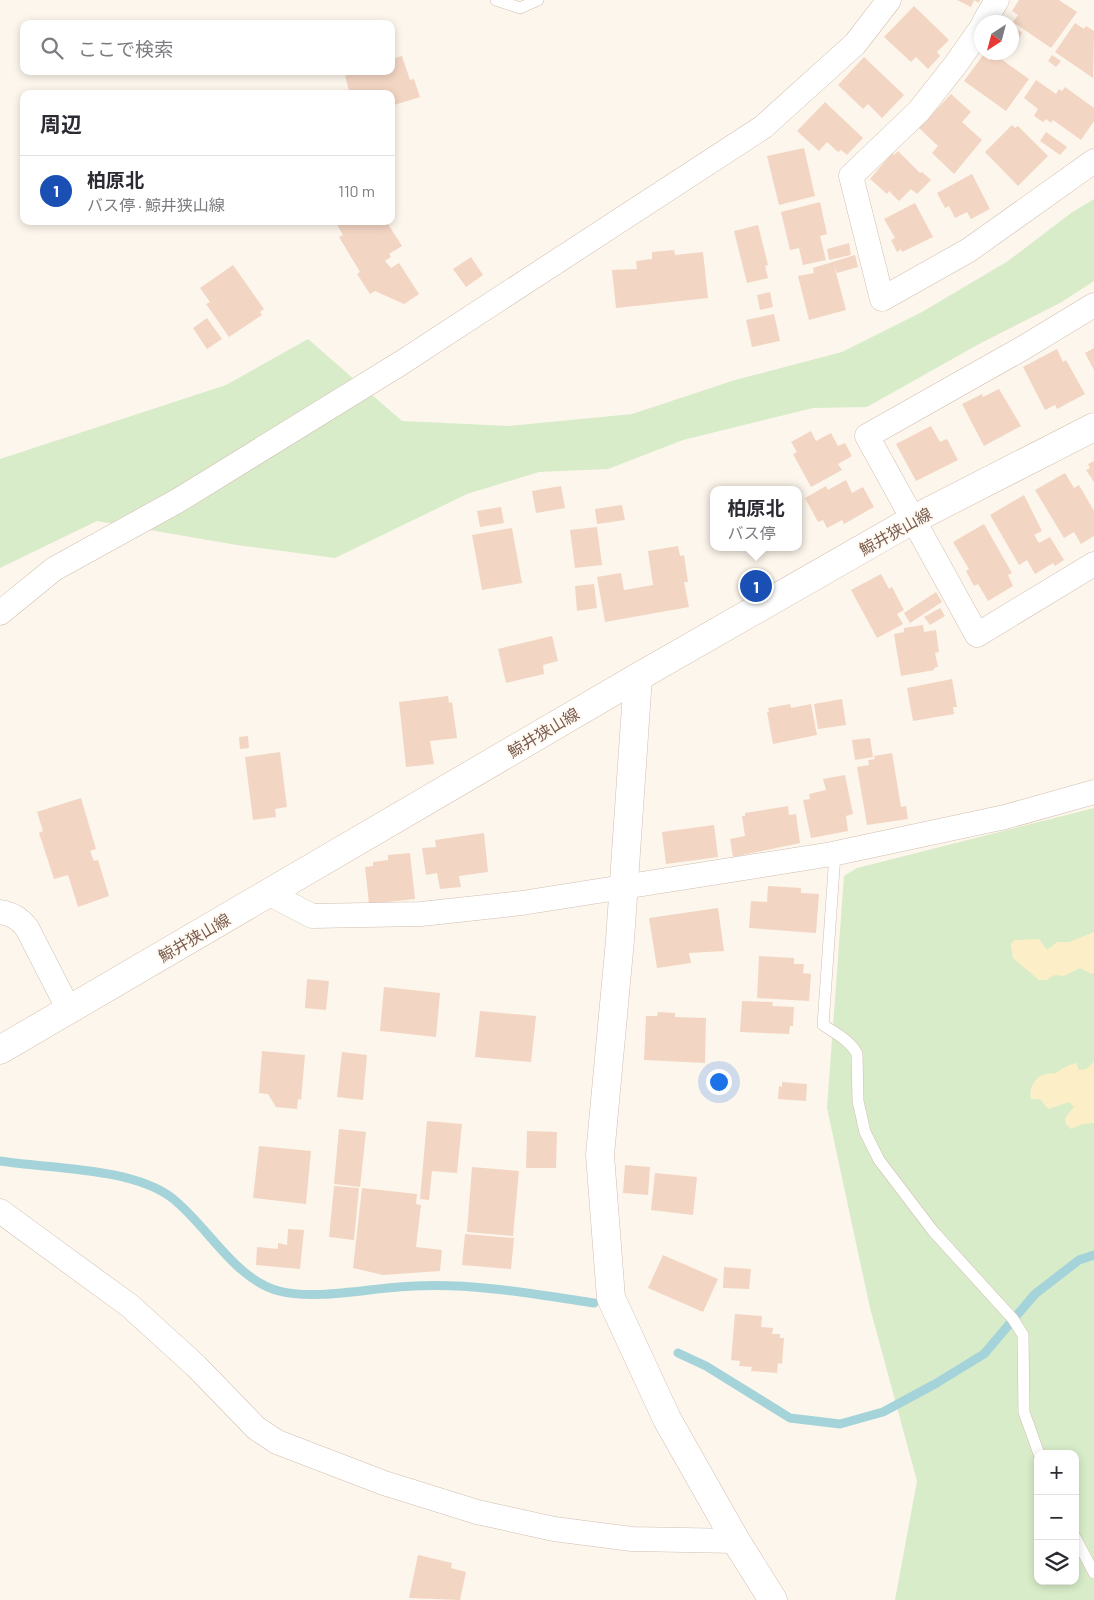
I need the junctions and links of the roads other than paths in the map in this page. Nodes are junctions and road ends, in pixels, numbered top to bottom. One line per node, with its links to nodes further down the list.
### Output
1 (496, 0): 2 (lane)
2 (538, 0)
3 (888, 0): 12 (street)
4 (997, 0): 5 (street)
5 (988, 15)
6 (974, 38): 7 (street)
7 (1094, 161)
8 (1094, 305): 10 (street)
9 (1094, 427): 10 (main road, 鯨井狭山線)
10 (914, 519): 11 (street); 13 (main road, 鯨井狭山線)
11 (1094, 564)
12 (0, 613)
13 (638, 677): 16 (main road); 17 (main road, 鯨井狭山線)
14 (1094, 792): 15 (street)
15 (835, 854): 16 (street); 22 (lane)
16 (622, 886): 17 (street); 24 (main road)
17 (270, 894): 19 (main road, 鯨井狭山線)
18 (0, 912): 19 (street)
19 (69, 1010): 20 (main road, 鯨井狭山線)
20 (0, 1050)
21 (0, 1211): 24 (street)
22 (1038, 1450)
23 (1077, 1540): 25 (lane)
24 (736, 1541): 26 (main road)
25 (1094, 1573)
26 (773, 1600)

